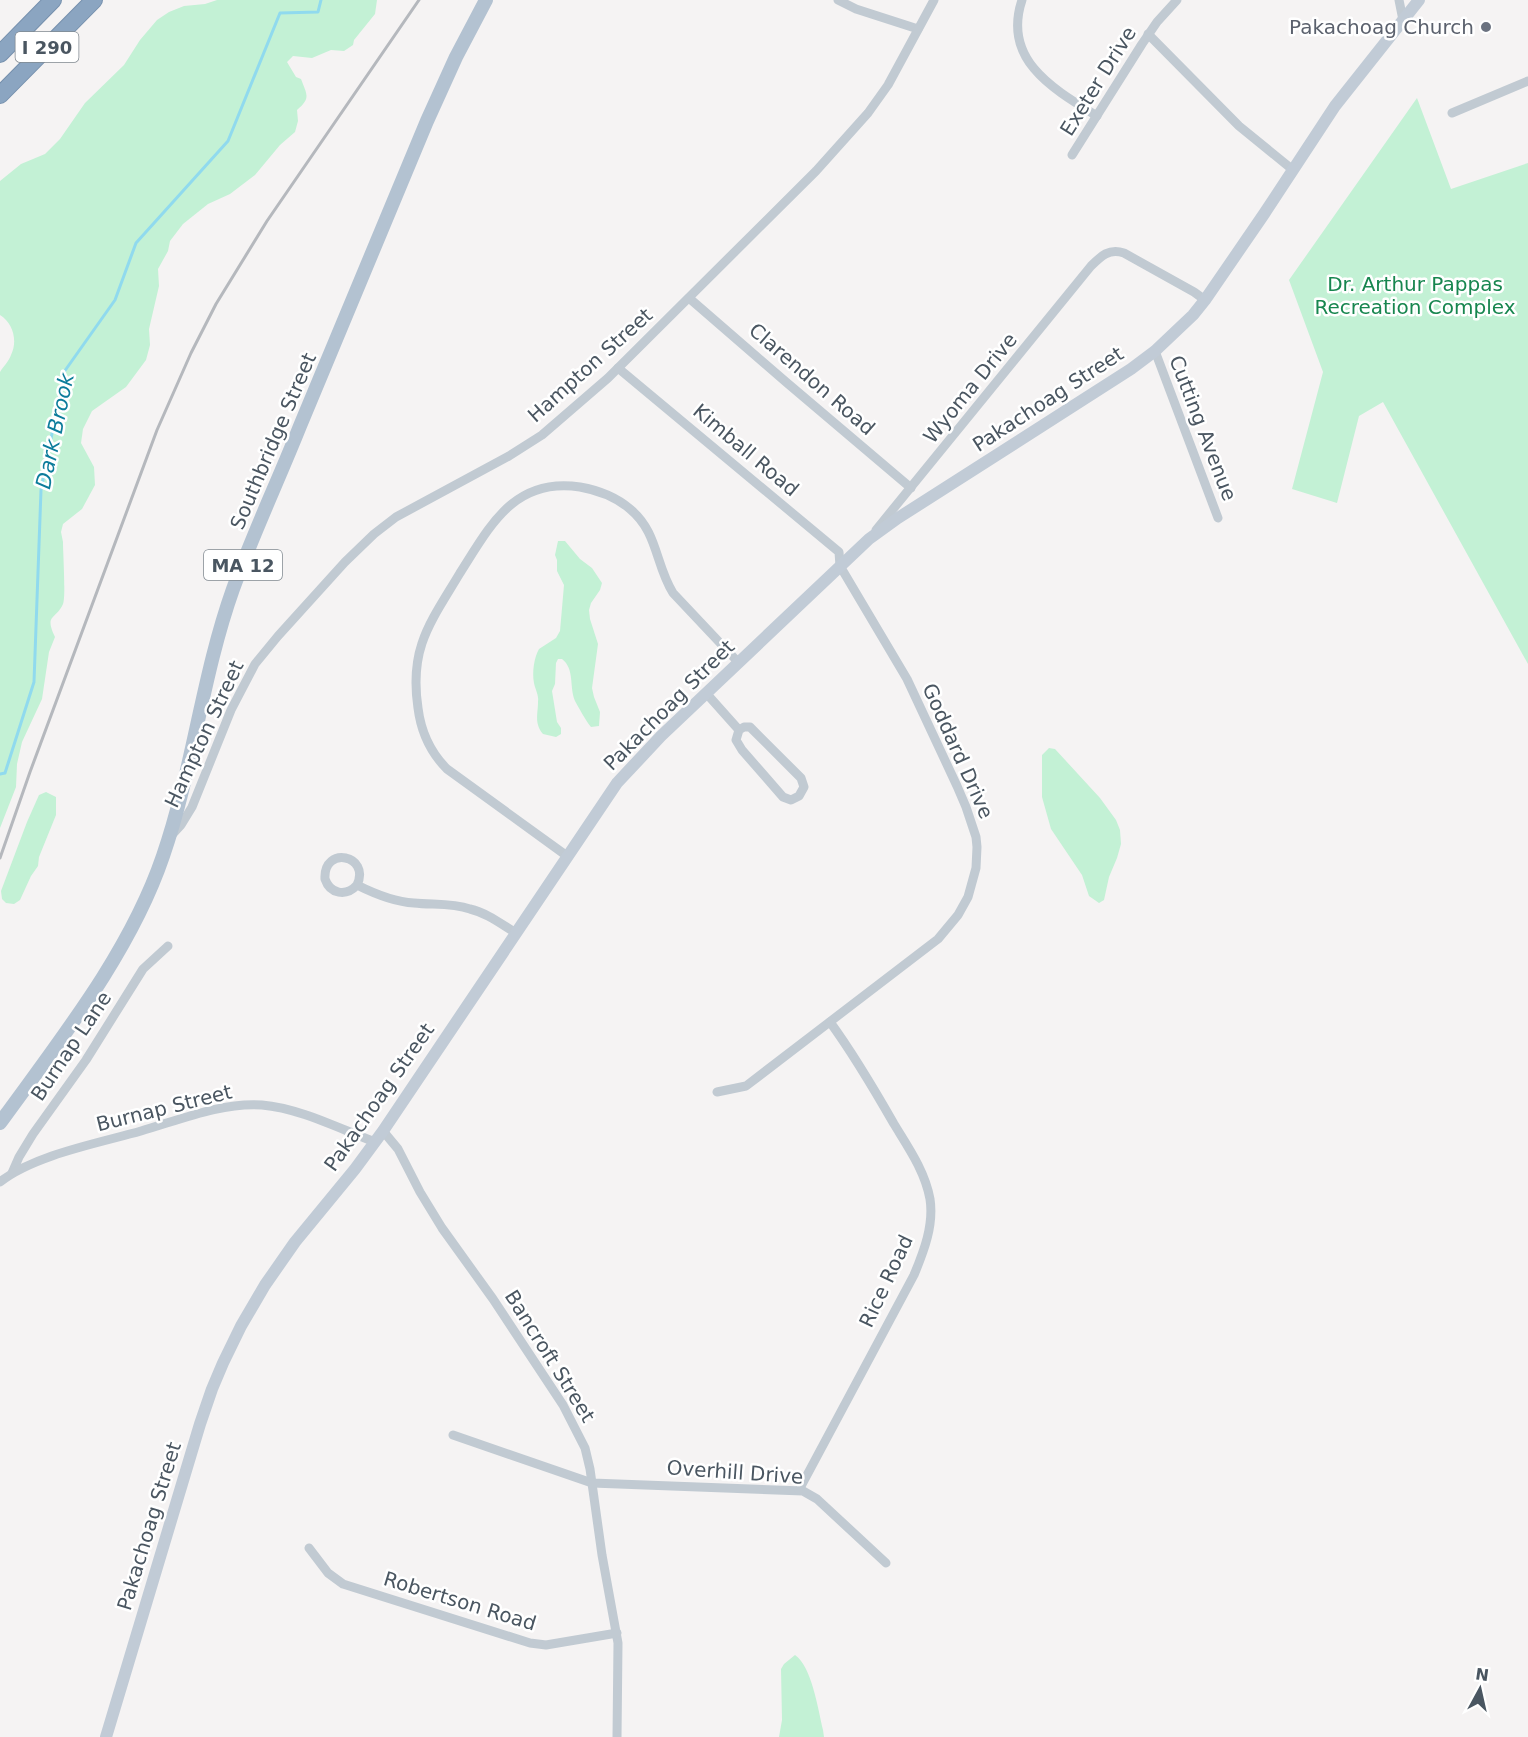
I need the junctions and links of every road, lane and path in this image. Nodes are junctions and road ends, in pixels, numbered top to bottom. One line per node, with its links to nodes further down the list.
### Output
1 (52, 0): 13 (highway, I 290)
2 (94, 0): 15 (highway, I 290)
3 (486, 0): 31 (main road, Southbridge Street / MA 12)
4 (838, 0): 11 (street)
5 (934, 0): 11 (street, Hampton Street)
6 (1022, 0): 17 (street)
7 (1177, 0): 12 (street, Exeter Drive)
8 (1399, 0): 10 (street)
9 (1419, 0): 10 (street, Pakachoag Street)
10 (1403, 20): 19 (street, Pakachoag Street)
11 (918, 29): 20 (street, Hampton Street)
12 (1149, 34): 17 (street, Exeter Drive); 19 (street)
13 (0, 54)
14 (1528, 81): 16 (street)
15 (0, 94)
16 (1452, 113)
17 (1097, 116): 18 (street, Exeter Drive)
18 (1072, 155)
19 (1293, 170): 21 (street, Pakachoag Street)
20 (689, 298): 23 (street, Hampton Street); 24 (street, Clarendon Road)
21 (1205, 300): 22 (street, Pakachoag Street); 24 (street, Wyoma Drive)
22 (1155, 351): 25 (street, Cutting Avenue); 26 (street, Pakachoag Street)
23 (618, 368): 27 (street, Kimball Road); 31 (street, Hampton Street)
24 (911, 488): 26 (street, Wyoma Drive)
25 (1218, 518)
26 (869, 539): 27 (street, Pakachoag Street)
27 (840, 566): 28 (street, Pakachoag Street); 36 (street, Goddard Drive)
28 (738, 662): 29 (street, Pakachoag Street); 32 (street)
29 (706, 693): 30 (street); 32 (street, Pakachoag Street)
30 (739, 730): 30 (street)
31 (169, 839): 38 (main road, Southbridge Street / MA 12)
32 (567, 856): 34 (street, Pakachoag Street)
33 (357, 885): 34 (street)
34 (516, 933): 39 (street, Pakachoag Street)
35 (168, 946): 41 (street, Burnap Lane)
36 (830, 1022): 37 (street, Goddard Drive); 45 (street, Rice Road)
37 (717, 1092)
38 (0, 1123)
39 (383, 1131): 40 (street, Pakachoag Street); 44 (street, Bancroft Street)
40 (375, 1142): 41 (street, Burnap Street); 49 (street, Pakachoag Street)
41 (12, 1173): 42 (street, Burnap Street)
42 (0, 1182)
43 (453, 1435): 44 (street, Overhill Drive)
44 (592, 1483): 45 (street, Overhill Drive); 48 (street, Bancroft Street)
45 (799, 1490): 47 (street, Overhill Drive)
46 (309, 1548): 48 (street, Robertson Road)
47 (886, 1563)
48 (617, 1633): 50 (street, Bancroft Street)
49 (106, 1737)
50 (617, 1737)

